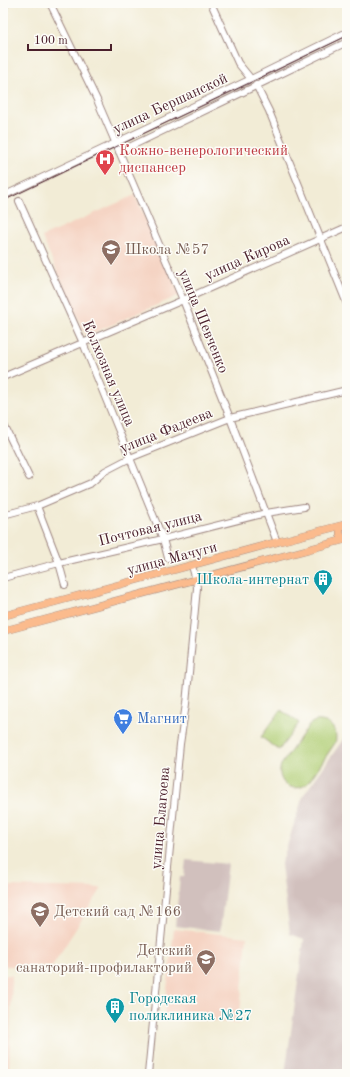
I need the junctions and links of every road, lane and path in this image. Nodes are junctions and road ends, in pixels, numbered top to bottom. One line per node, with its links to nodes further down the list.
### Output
1 (7, 3): 4 (street)
2 (50, 3): 9 (street, улица Шевченко)
3 (210, 3): 7 (street)
4 (3, 5)
5 (347, 32): 7 (street, улица Бершанской)
6 (347, 42): 8 (street, улица Бершанской)
7 (251, 79): 9 (street, улица Бершанской)
8 (256, 86): 10 (street, улица Бершанской); 14 (street)
9 (115, 143): 10 (street, улица Шевченко); 11 (street, улица Бершанской)
10 (119, 152): 15 (street, улица Шевченко)
11 (3, 196)
12 (19, 201): 17 (street, Колхозная улица)
13 (347, 227): 14 (street, улица Кирова)
14 (320, 239): 15 (street, улица Кирова); 16 (street)
15 (183, 300): 17 (street, улица Кирова); 20 (street, улица Шевченко)
16 (347, 304)
17 (83, 343): 18 (street, улица Кирова); 22 (street, Колхозная улица)
18 (3, 377)
19 (347, 390): 20 (street, улица Фадеева)
20 (230, 418): 22 (street, улица Фадеева); 26 (street, улица Шевченко)
21 (3, 423): 23 (street)
22 (130, 458): 24 (street, улица Фадеева); 29 (street, Колхозная улица)
23 (28, 477)
24 (37, 506): 27 (street, улица Фадеева); 33 (street)
25 (304, 507): 26 (street, Почтовая улица)
26 (266, 513): 29 (street, Почтовая улица); 31 (street, улица Шевченко)
27 (3, 515)
28 (345, 525): 30 (main road); 31 (main road, улица Мачуги)
29 (163, 539): 32 (street, Колхозная улица); 33 (street, Почтовая улица)
30 (347, 539): 36 (main road, улица Мачуги)
31 (277, 542): 34 (main road, улица Мачуги)
32 (168, 558)
33 (59, 563): 35 (street, Почтовая улица); 37 (street)
34 (192, 566): 36 (street, улица Благоева); 38 (main road, улица Мачуги)
35 (3, 578)
36 (196, 580): 39 (main road, улица Мачуги); 40 (street, улица Благоева)
37 (65, 585)
38 (3, 616)
39 (3, 631)
40 (148, 1074)

